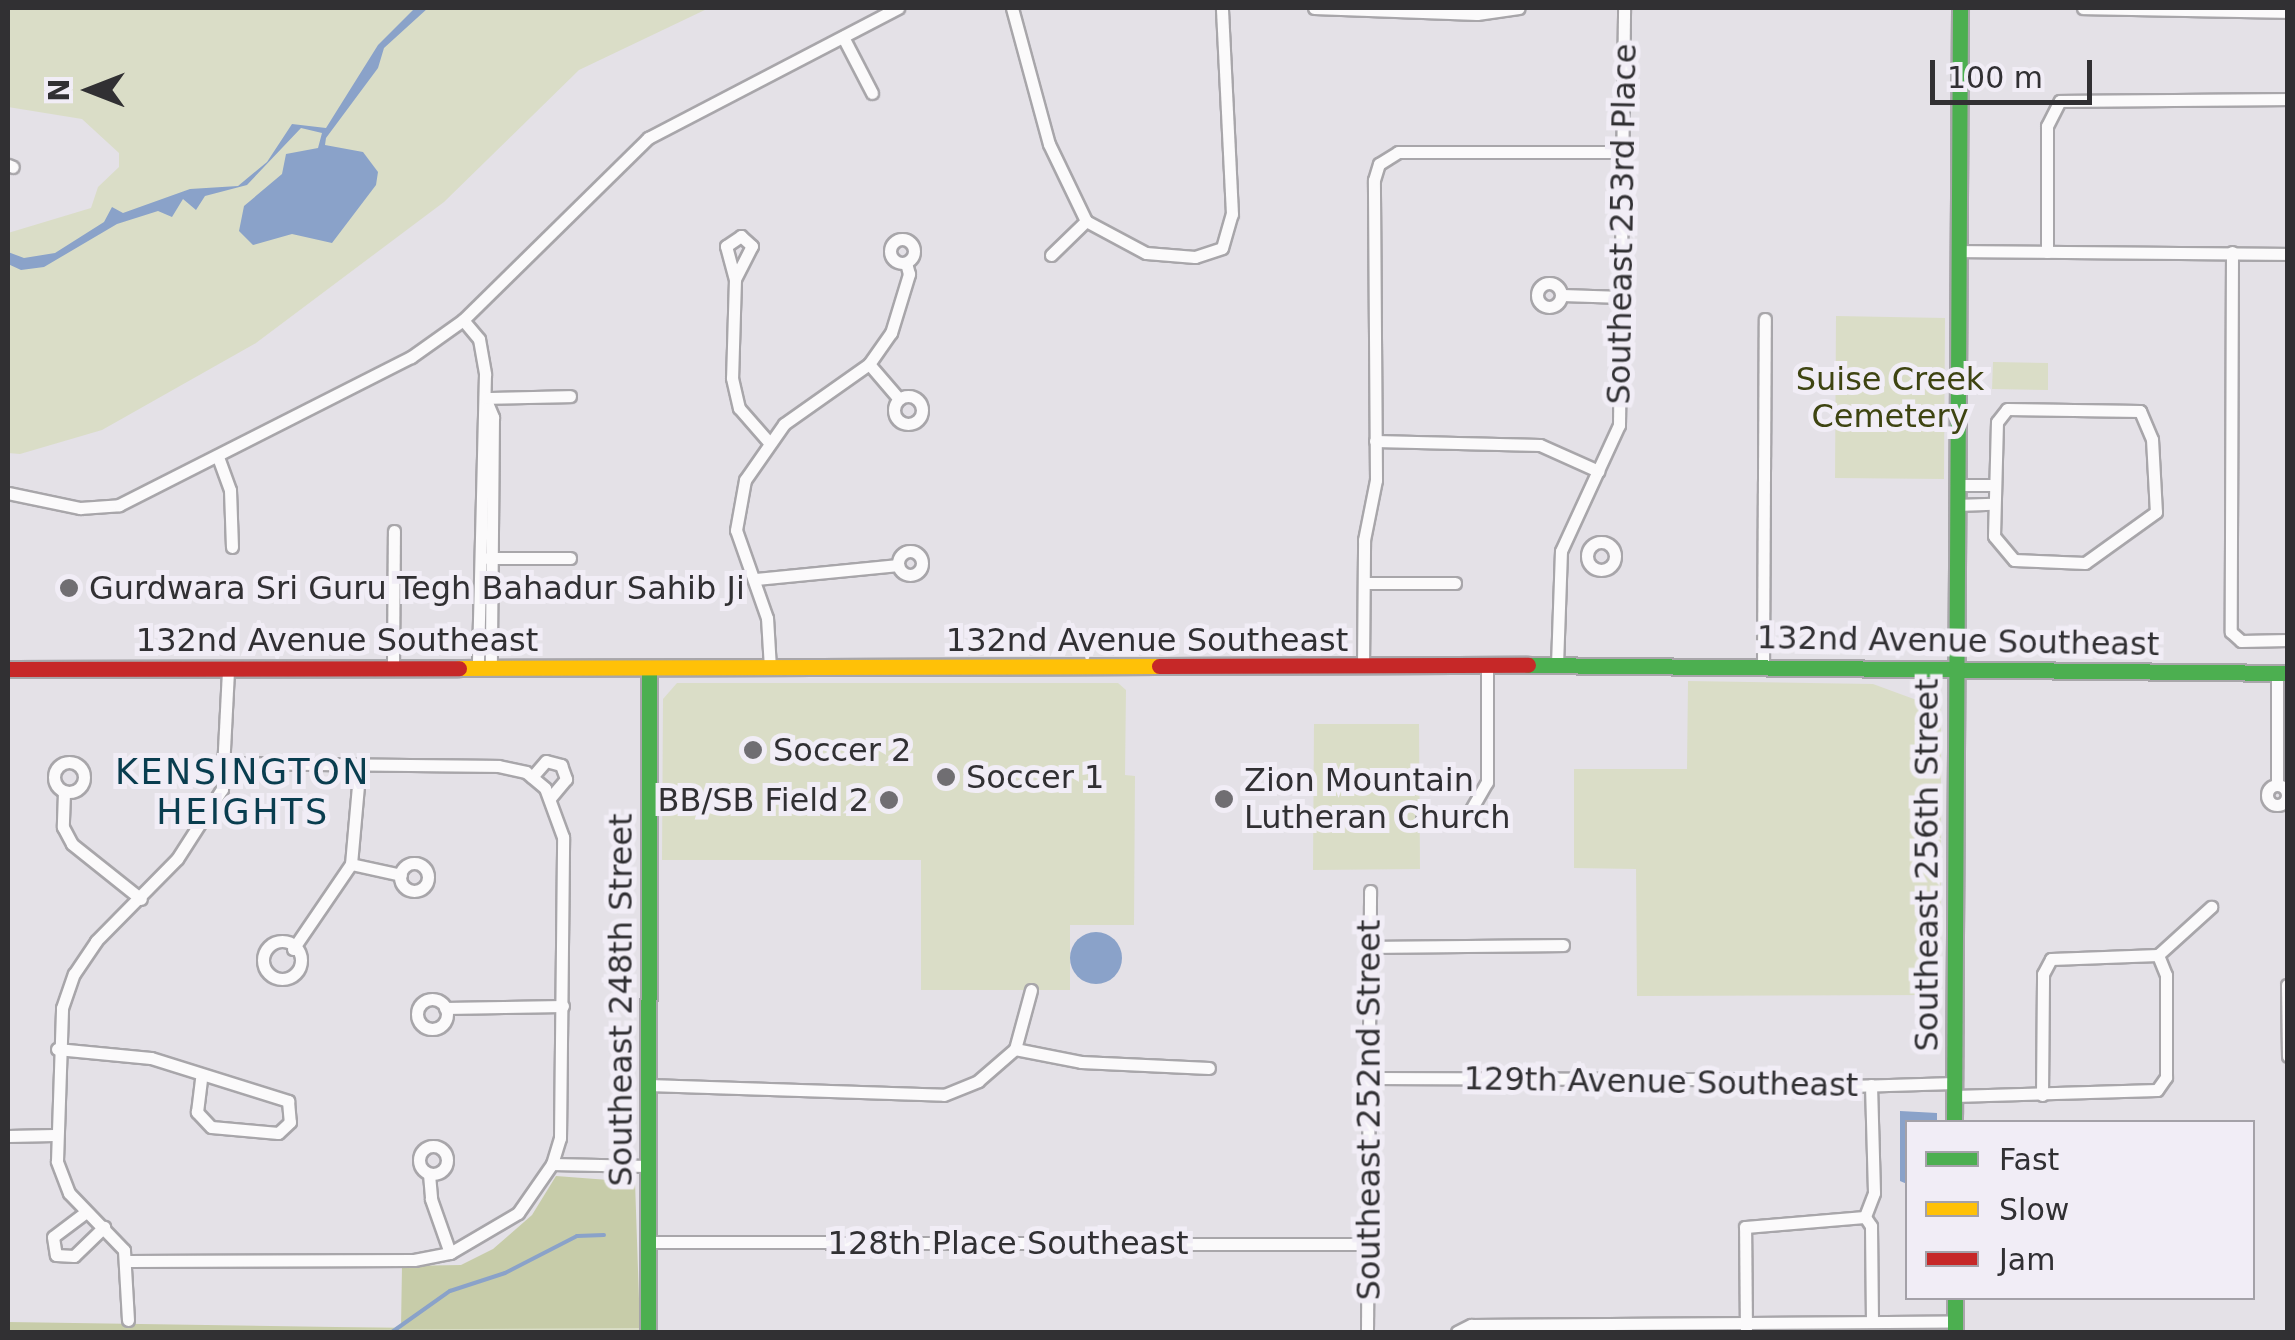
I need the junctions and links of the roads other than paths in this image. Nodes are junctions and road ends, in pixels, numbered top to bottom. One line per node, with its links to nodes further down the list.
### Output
1 (898, 8): 11 (street)
2 (1012, 8): 15 (street)
3 (1222, 8): 15 (street)
4 (1314, 8): 9 (street)
5 (1519, 8): 9 (street)
6 (1624, 8): 14 (street, Southeast 253rd Place)
7 (1960, 8): 16 (main road, Southeast 256th Street)
8 (2083, 8): 10 (street)
9 (1476, 11)
10 (2288, 12)
11 (843, 37): 12 (street); 25 (street)
12 (872, 93)
13 (2288, 99): 17 (street)
14 (1622, 152): 24 (street, Southeast 253rd Place); 32 (street)
15 (1086, 221): 20 (street)
16 (1957, 251): 17 (street); 36 (main road, Southeast 256th Street)
17 (2047, 252): 18 (street)
18 (2232, 252): 19 (street); 50 (street)
19 (2288, 254)
20 (1051, 256)
21 (906, 263): 27 (street)
22 (735, 279): 31 (street)
23 (1562, 296): 24 (street)
24 (1622, 297): 34 (street, Southeast 253rd Place)
25 (463, 320): 29 (street); 33 (street)
26 (1764, 320): 56 (street)
27 (870, 364): 30 (street); 31 (street)
28 (570, 396): 29 (street)
29 (485, 398): 44 (street)
30 (900, 399)
31 (767, 440): 47 (street)
32 (1375, 441): 34 (street); 48 (street)
33 (218, 457): 37 (street); 41 (street)
34 (1598, 471): 42 (street, Southeast 253rd Place)
35 (1993, 485): 36 (street); 38 (street); 38 (street)
36 (1956, 486): 39 (main road, Southeast 256th Street)
37 (8, 493)
38 (1993, 504): 39 (street)
39 (1956, 505): 57 (main road, Southeast 256th Street)
40 (394, 531): 52 (street)
41 (232, 547)
42 (1563, 547): 43 (street); 51 (street, Southeast 253rd Place)
43 (1588, 551)
44 (485, 558): 45 (street); 53 (street)
45 (570, 558)
46 (898, 565): 47 (street)
47 (756, 579): 59 (street)
48 (1364, 583): 49 (street); 54 (street)
49 (1455, 583)
50 (2288, 640)
51 (1557, 665): 55 (main road, 132nd Avenue Southeast); 56 (main road, 132nd Avenue Southeast)
52 (393, 666): 53 (main road, 132nd Avenue Southeast); 61 (main road, 132nd Avenue Southeast)
53 (484, 666): 58 (main road, 132nd Avenue Southeast)
54 (1363, 666): 55 (main road, 132nd Avenue Southeast); 59 (main road, 132nd Avenue Southeast)
55 (1487, 666): 69 (street)
56 (1763, 666): 57 (main road, 132nd Avenue Southeast)
57 (1956, 667): 62 (main road, 132nd Avenue Southeast); 92 (main road, Southeast 256th Street)
58 (649, 668): 59 (main road, 132nd Avenue Southeast); 90 (main road, Southeast 248th Street)
59 (770, 668)
60 (8, 669): 61 (main road, 132nd Avenue Southeast)
61 (228, 669): 63 (street)
62 (2282, 673): 66 (street)
63 (228, 763): 64 (street); 73 (street)
64 (360, 764): 65 (street); 70 (street)
65 (532, 777): 68 (street); 68 (street)
66 (2278, 786)
67 (64, 792): 73 (street)
68 (548, 792): 81 (street)
69 (1422, 819)
70 (350, 864): 71 (street); 77 (street)
71 (400, 874)
72 (1370, 891): 76 (street, Southeast 252nd Street)
73 (141, 899): 84 (street)
74 (2211, 907): 78 (street)
75 (1564, 945): 76 (street)
76 (1370, 947): 89 (street, Southeast 252nd Street)
77 (294, 949)
78 (2158, 956): 93 (street); 93 (street, 129th Avenue Southeast)
79 (2287, 985): 83 (street)
80 (1031, 990): 85 (street)
81 (563, 1006): 82 (street); 97 (street)
82 (445, 1008)
83 (2287, 1041): 86 (street)
84 (57, 1049): 88 (street); 95 (street)
85 (1015, 1049): 87 (street); 90 (street)
86 (2288, 1056)
87 (1208, 1068)
88 (201, 1077): 88 (street)
89 (1369, 1078): 91 (street, 129th Avenue Southeast); 104 (street, Southeast 252nd Street)
90 (648, 1085): 98 (main road, Southeast 248th Street)
91 (1872, 1085): 92 (street, 129th Avenue Southeast); 101 (street)
92 (1954, 1089): 93 (street, 129th Avenue Southeast); 94 (main road, Southeast 256th Street)
93 (2042, 1095)
94 (1954, 1120)
95 (54, 1135): 96 (street); 100 (street)
96 (8, 1136)
97 (552, 1164): 98 (street); 105 (street)
98 (648, 1166): 103 (main road, Southeast 248th Street)
99 (430, 1174): 105 (street)
100 (86, 1212): 102 (street); 102 (street)
101 (1866, 1217): 109 (street); 112 (street)
102 (104, 1228): 106 (street)
103 (647, 1242): 104 (street, 128th Place Southeast); 114 (main road, Southeast 248th Street)
104 (1368, 1244): 113 (street, Southeast 252nd Street)
105 (450, 1253): 106 (street)
106 (127, 1261): 108 (street)
107 (1955, 1300): 110 (main road)
108 (128, 1320)
109 (1872, 1320): 110 (street); 112 (street)
110 (1955, 1327)
111 (1544, 1329): 112 (street); 115 (street)
112 (1746, 1329)
113 (1367, 1330)
114 (648, 1332)
115 (1457, 1332)

